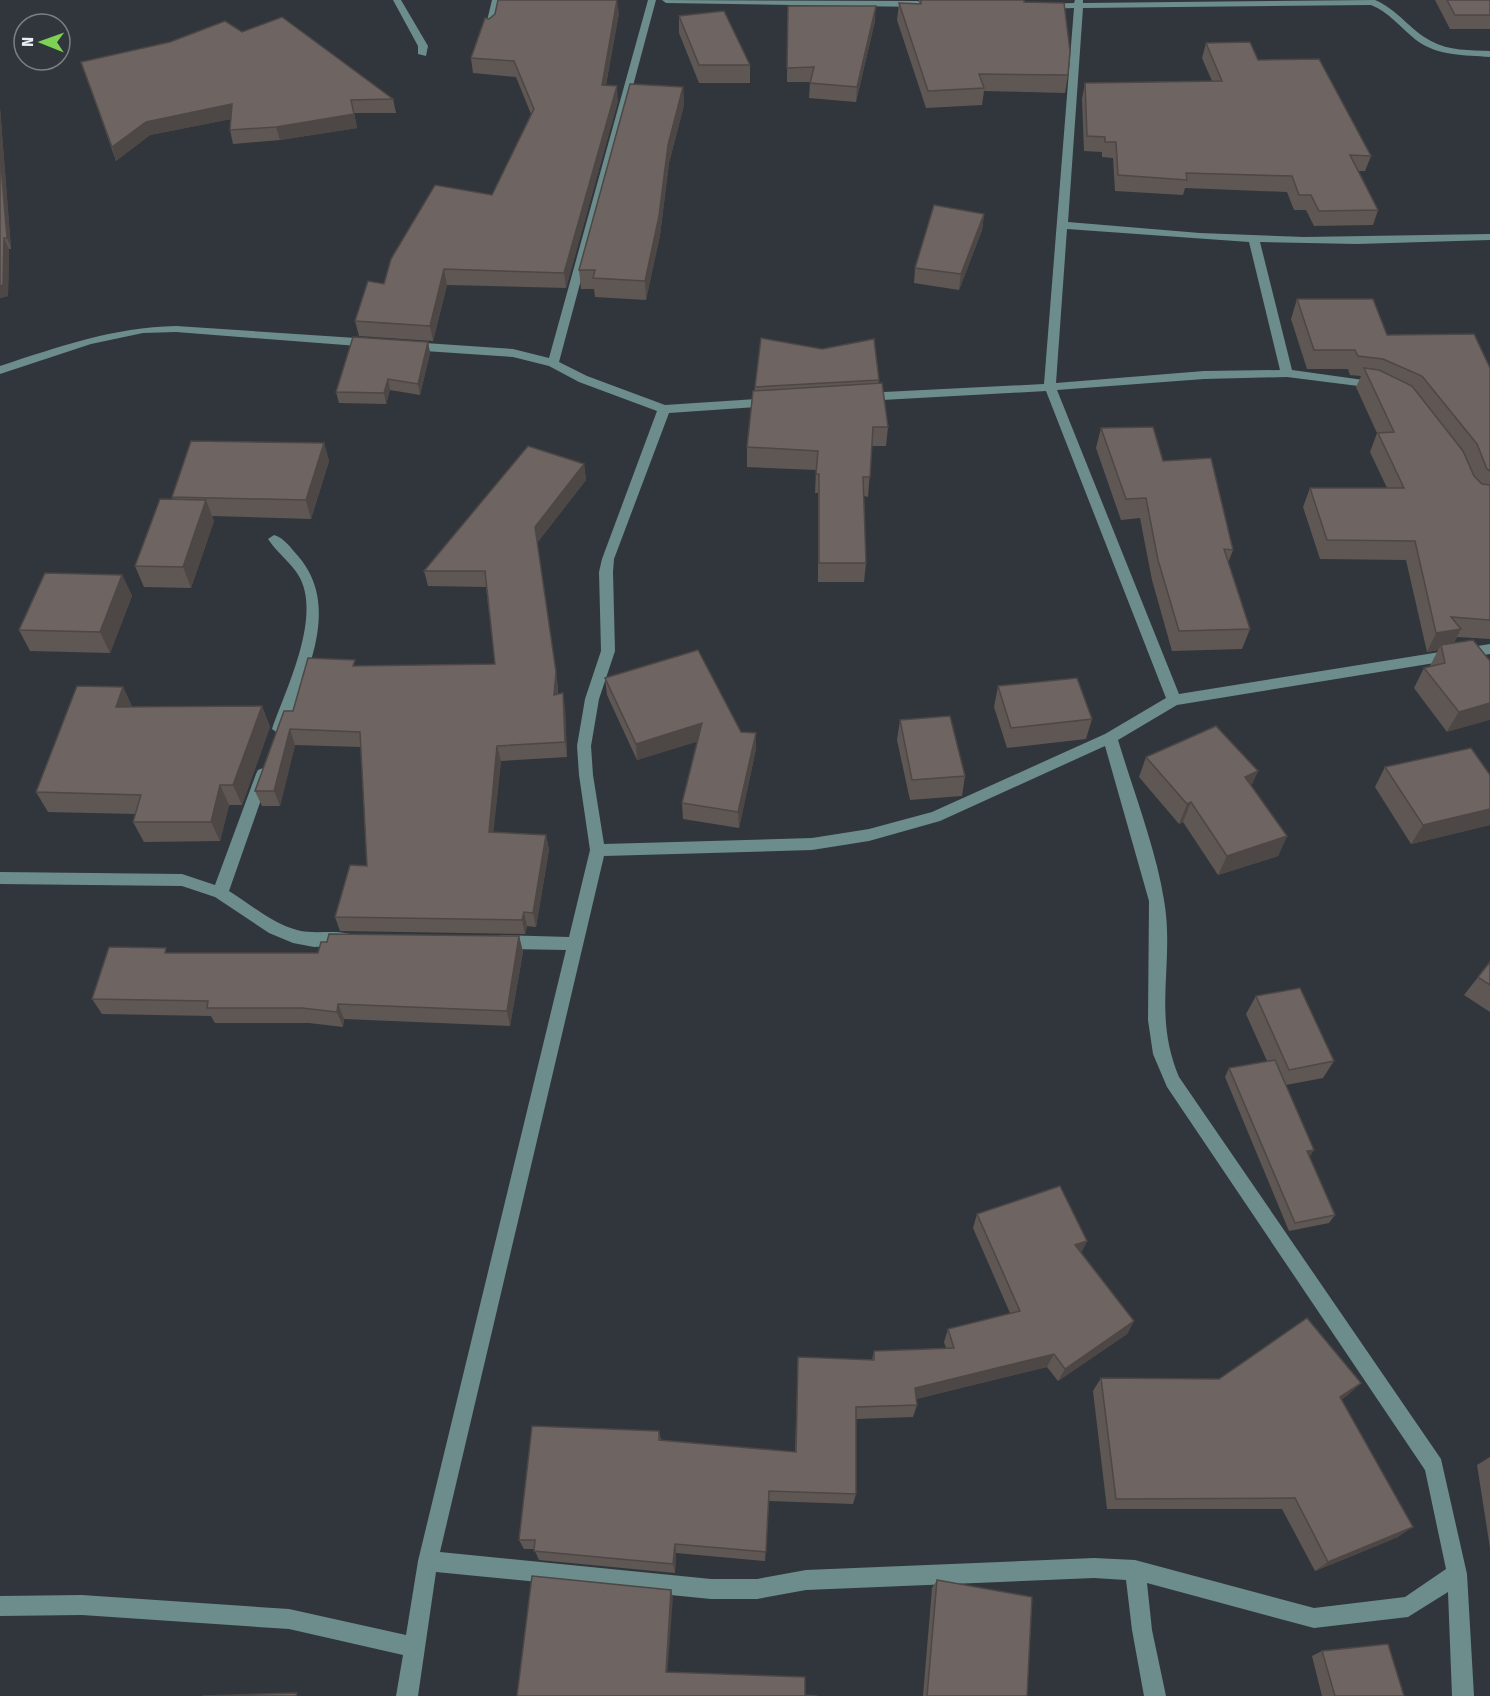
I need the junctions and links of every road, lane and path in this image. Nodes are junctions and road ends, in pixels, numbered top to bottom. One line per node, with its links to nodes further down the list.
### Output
1 (398, 0): 9 (street)
2 (496, 0): 8 (street)
3 (652, 0): 14 (street)
4 (666, 0): 6 (street)
5 (1079, 3): 7 (street); 10 (street); 11 (street)
6 (926, 4)
7 (1032, 5)
8 (490, 28)
9 (423, 54)
10 (1490, 54)
11 (1063, 225): 13 (street); 17 (street)
12 (1490, 237): 13 (street)
13 (1254, 239): 16 (street)
14 (553, 363): 15 (street); 21 (street)
15 (0, 370)
16 (1287, 373): 17 (street); 18 (street)
17 (1050, 387): 19 (street); 24 (street)
18 (1391, 392)
19 (850, 398)
20 (779, 402): 21 (street)
21 (664, 409): 28 (street)
22 (274, 539): 25 (street)
23 (1490, 649): 24 (street)
24 (1174, 700): 26 (street)
25 (276, 738)
26 (1110, 738): 28 (street); 36 (street)
27 (268, 760): 30 (street)
28 (598, 850): 33 (street)
29 (0, 878): 30 (street)
30 (220, 893): 31 (street)
31 (361, 940)
32 (480, 942): 33 (street)
33 (575, 944): 34 (street)
34 (428, 1561): 35 (street); 38 (street)
35 (1135, 1570): 36 (street); 40 (street)
36 (1457, 1574): 41 (street)
37 (0, 1606): 38 (street)
38 (415, 1647): 39 (street)
39 (407, 1696)
40 (1155, 1696)
41 (1463, 1696)

